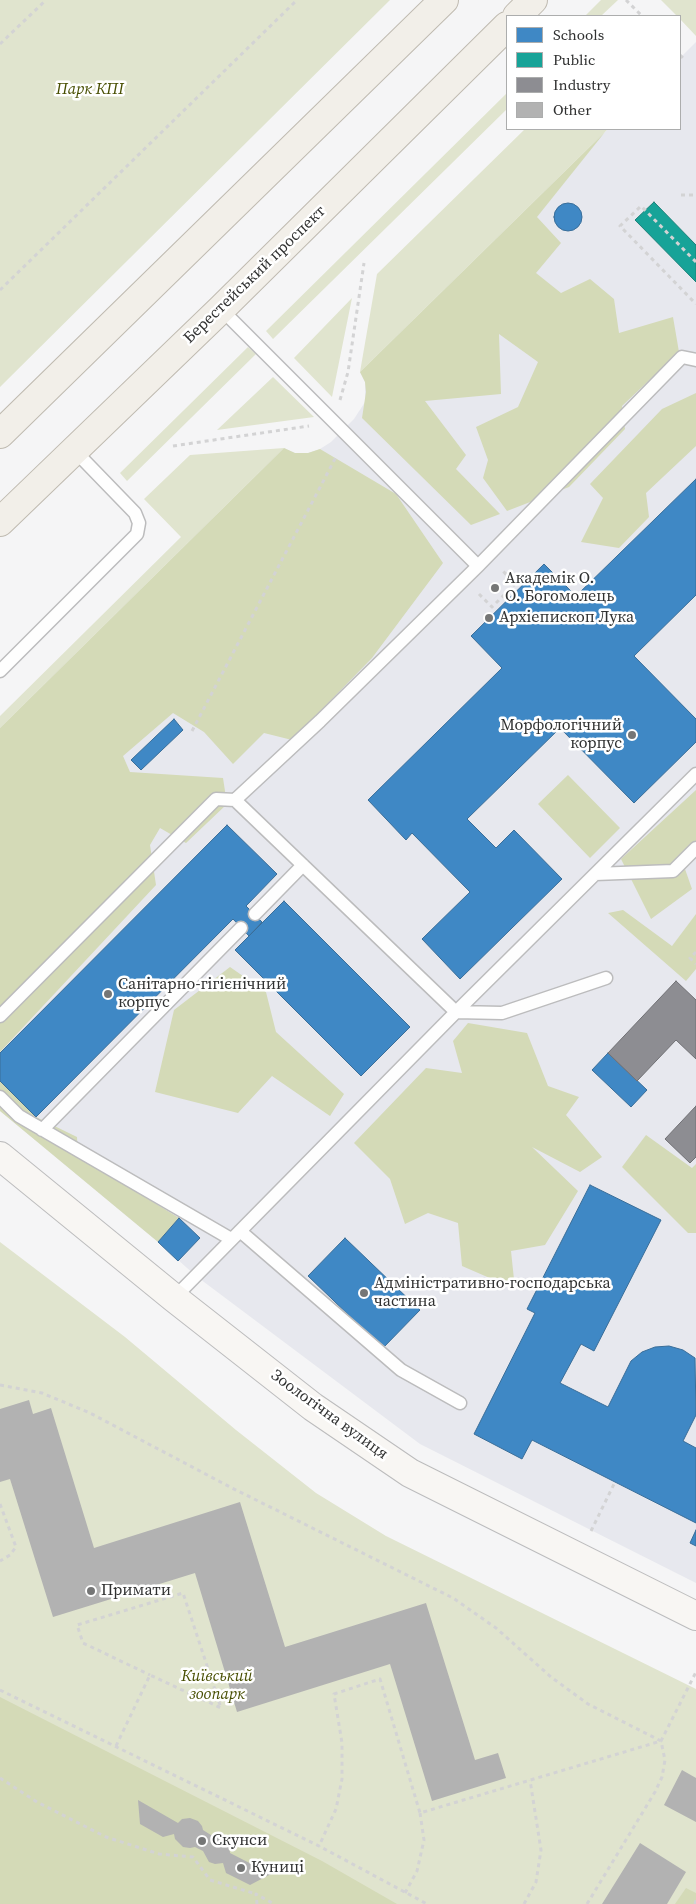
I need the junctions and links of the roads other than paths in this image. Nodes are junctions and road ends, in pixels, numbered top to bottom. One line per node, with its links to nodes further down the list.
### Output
1 (444, 0): 7 (main road)
2 (534, 0): 3 (main road)
3 (518, 15)
4 (506, 27): 5 (main road, Берестейський проспект)
5 (221, 308): 8 (main road, Берестейський проспект); 10 (lane)
6 (696, 360): 10 (lane)
7 (0, 434)
8 (74, 450): 9 (main road, Берестейський проспект); 11 (lane)
9 (0, 522)
10 (478, 566): 13 (lane)
11 (0, 671)
12 (696, 774): 16 (lane)
13 (236, 800): 15 (lane); 21 (lane)
14 (696, 848): 16 (lane)
15 (303, 865): 17 (lane); 20 (lane)
16 (595, 874): 20 (lane)
17 (255, 914)
18 (242, 928): 23 (lane)
19 (606, 978): 20 (lane)
20 (456, 1012): 25 (lane)
21 (0, 1016)
22 (0, 1097): 23 (lane)
23 (42, 1130): 25 (lane)
24 (0, 1156): 26 (street, Зоологічна вулиця)
25 (235, 1235): 26 (lane); 27 (lane)
26 (174, 1298): 28 (street, Зоологічна вулиця)
27 (460, 1403)
28 (696, 1616)

